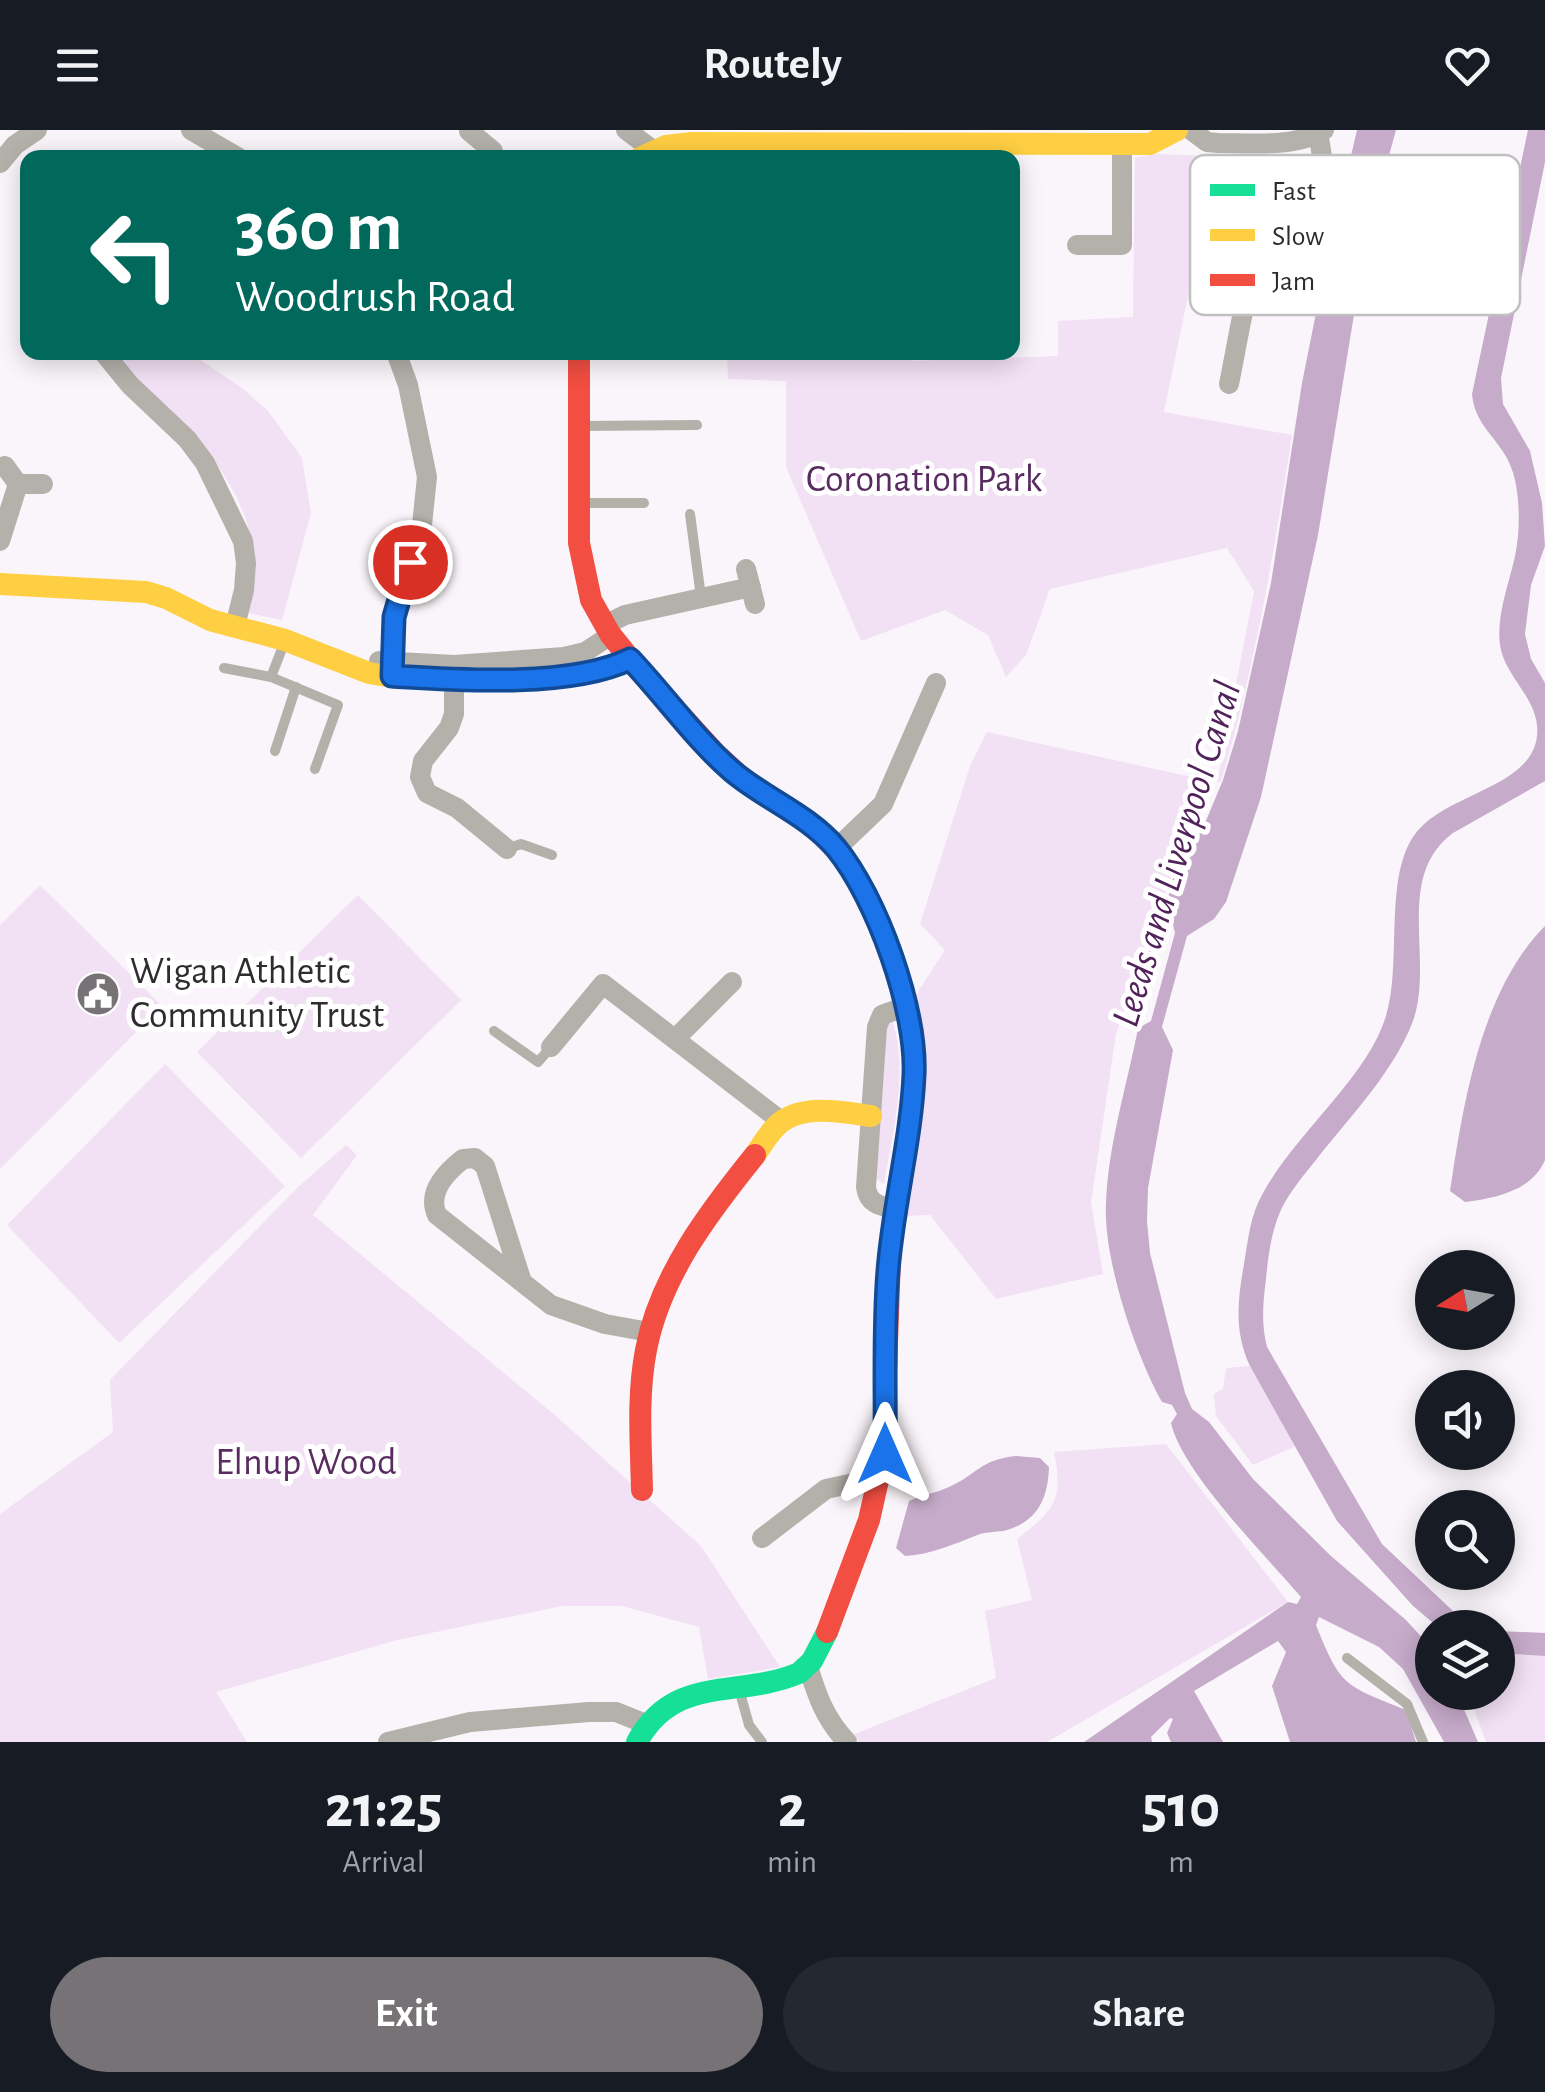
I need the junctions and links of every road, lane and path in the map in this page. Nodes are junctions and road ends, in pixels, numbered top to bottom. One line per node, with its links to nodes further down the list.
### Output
1 (37, 130): 16 (street)
2 (191, 130): 11 (street)
3 (626, 130): 13 (street)
4 (1177, 130): 10 (main road)
5 (1190, 130): 9 (street)
6 (1321, 132): 9 (street)
7 (464, 136): 12 (street)
8 (892, 136): 14 (main road); 15 (main road)
9 (1272, 136)
10 (1122, 145): 15 (main road); 17 (street)
11 (214, 150)
12 (491, 150)
13 (643, 150)
14 (663, 150)
15 (943, 150)
16 (0, 164)
17 (1077, 245)
18 (1244, 315): 22 (street)
19 (110, 360): 35 (street)
20 (399, 360): 40 (street)
21 (579, 360): 24 (main road)
22 (1229, 384)
23 (697, 425): 24 (lane)
24 (580, 426): 28 (main road)
25 (5, 466): 26 (street)
26 (18, 484): 27 (street); 31 (street)
27 (43, 484)
28 (579, 503): 29 (lane); 36 (main road)
29 (644, 503)
30 (690, 514): 34 (lane)
31 (0, 541)
32 (0, 584): 35 (main road)
33 (750, 587): 34 (street)
34 (701, 598): 36 (street)
35 (236, 626): 37 (main road)
36 (608, 630): 38 (main road); 41 (street)
37 (285, 640): 40 (main road); 42 (lane)
38 (630, 659): 41 (main road); 48 (main road)
39 (224, 668): 42 (lane)
40 (392, 670): 41 (main road)
41 (454, 672): 47 (street)
42 (271, 677): 43 (lane)
43 (296, 687): 45 (lane); 46 (lane)
44 (927, 690): 48 (street)
45 (275, 750)
46 (314, 769)
47 (493, 844): 49 (lane)
48 (836, 849): 51 (main road)
49 (552, 855)
50 (732, 982): 53 (street)
51 (904, 1007): 55 (street); 57 (main road)
52 (494, 1031): 54 (lane)
53 (675, 1039): 54 (street); 56 (street)
54 (551, 1047)
55 (871, 1116): 56 (main road); 57 (street)
56 (781, 1121): 59 (main road)
57 (894, 1209): 60 (main road)
58 (522, 1282): 58 (street); 59 (street)
59 (650, 1332): 61 (main road)
60 (882, 1477): 62 (street); 64 (main road)
61 (642, 1490)
62 (762, 1538)
63 (1347, 1658): 70 (lane)
64 (808, 1666): 65 (main road); 69 (street)
65 (739, 1688): 66 (main road); 68 (lane)
66 (642, 1733): 67 (street)
67 (388, 1742)
68 (762, 1742)
69 (847, 1742)
70 (1423, 1742)

